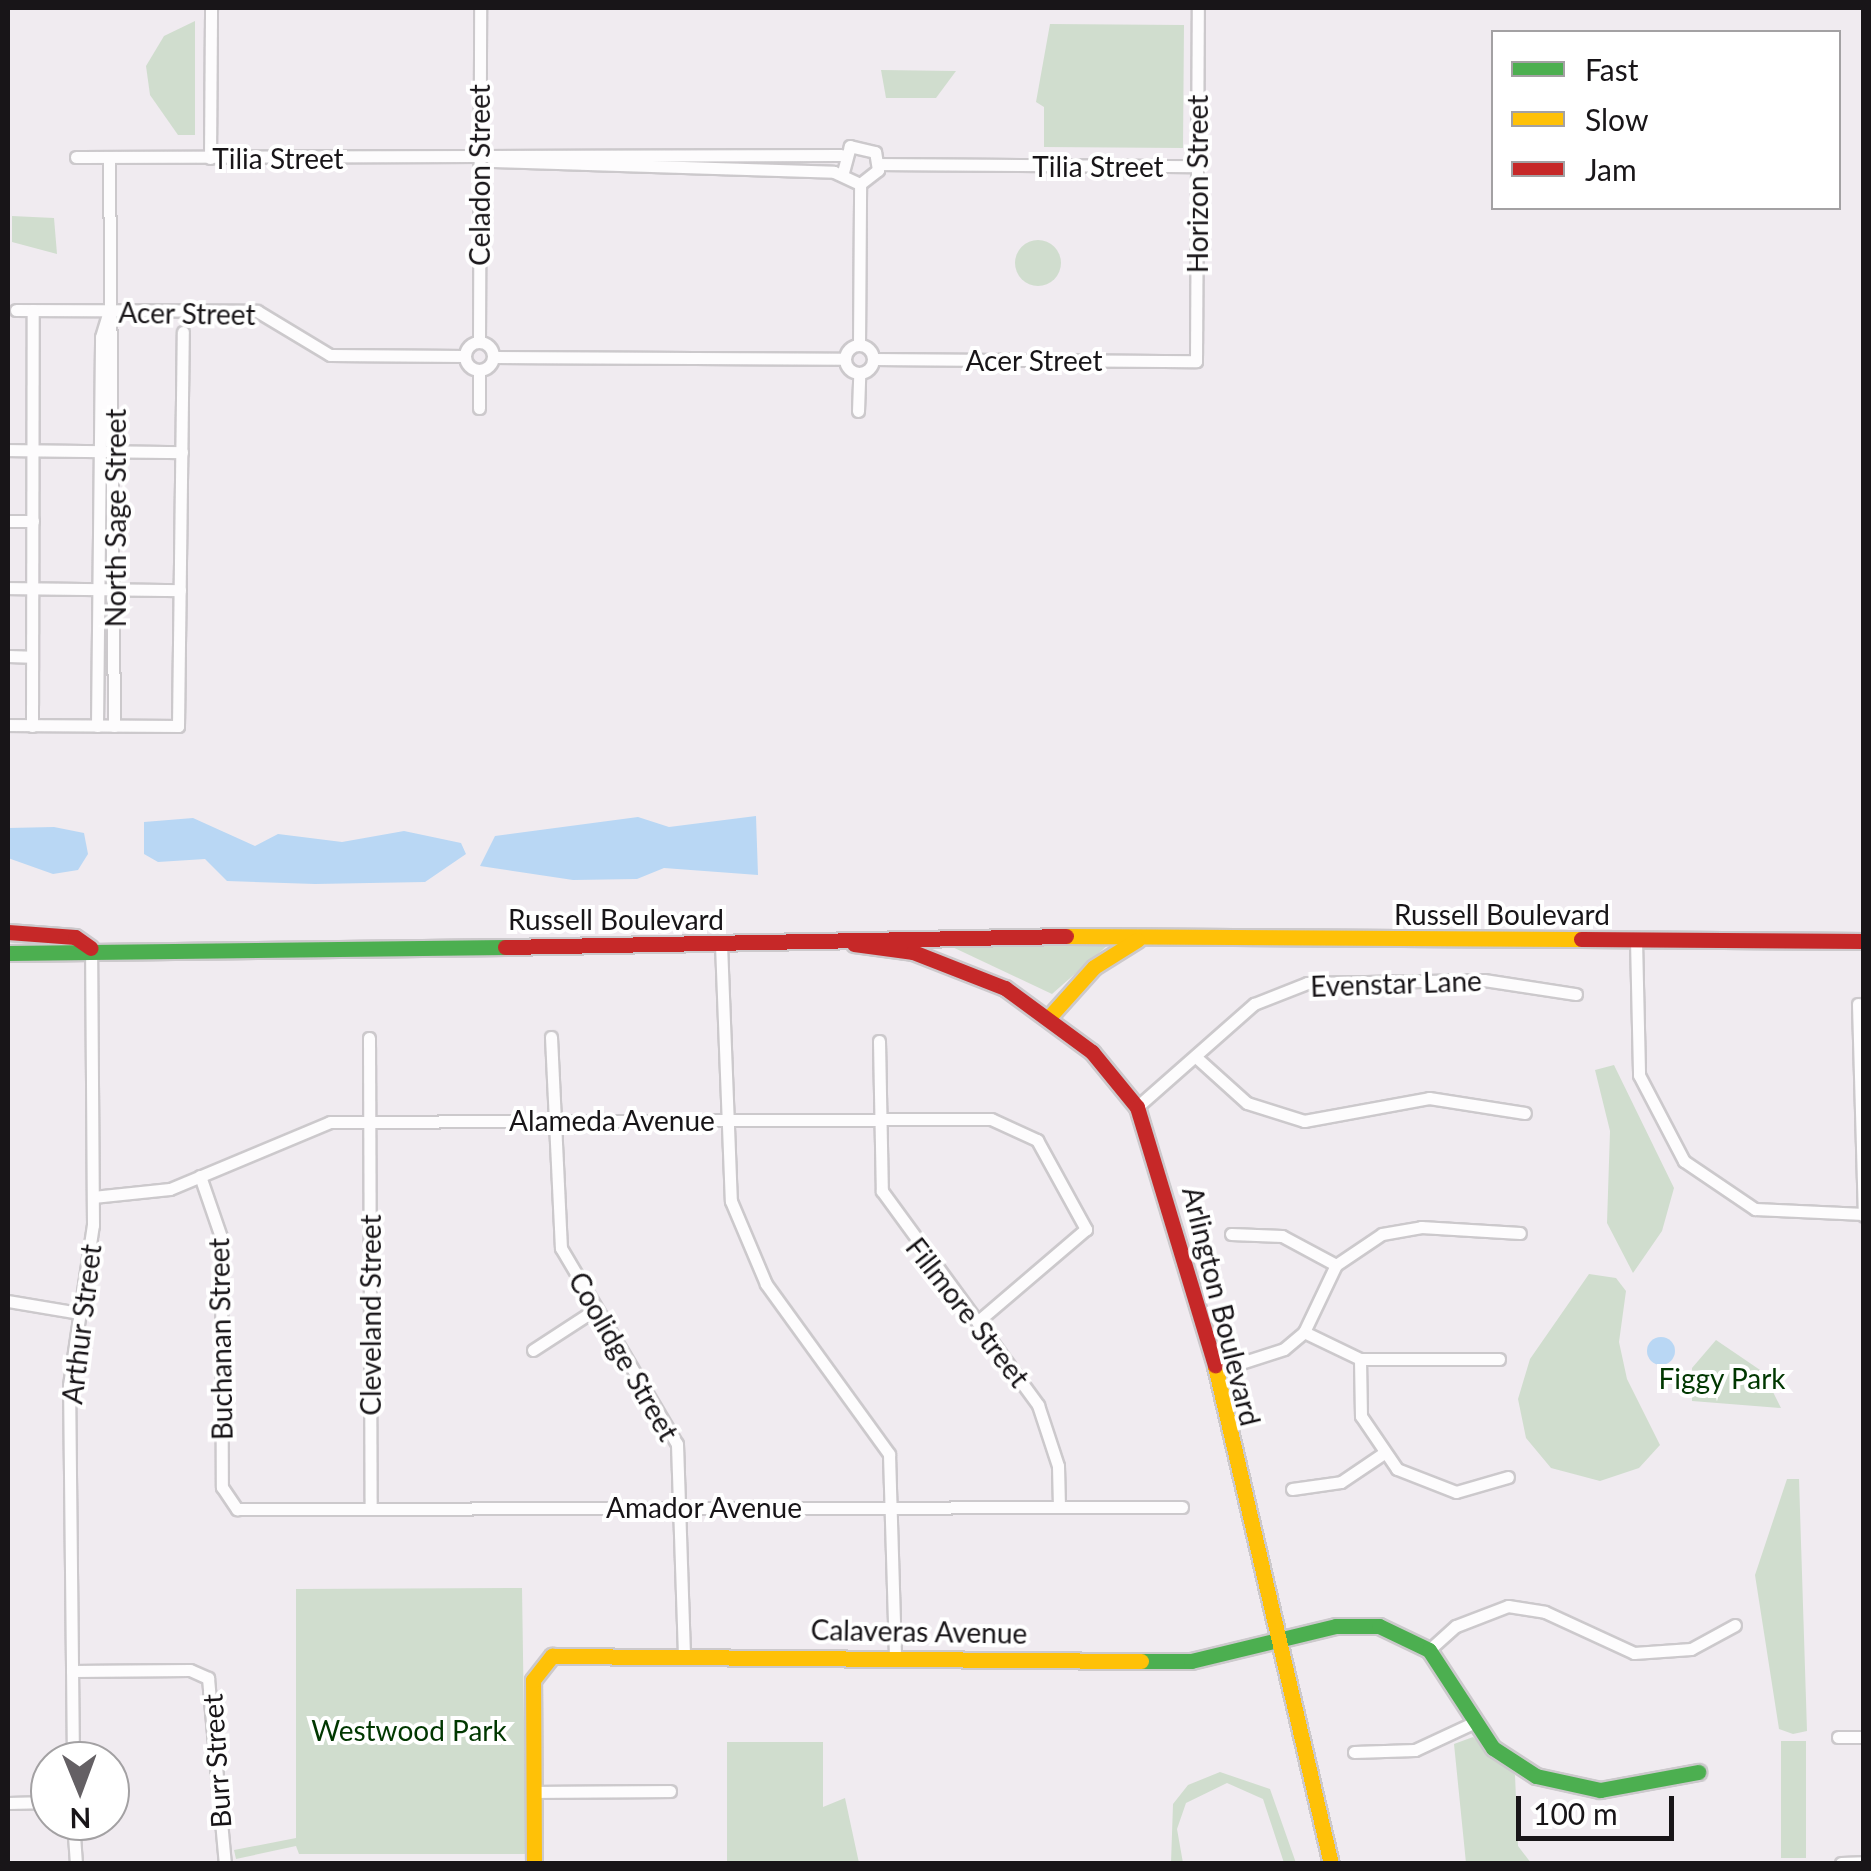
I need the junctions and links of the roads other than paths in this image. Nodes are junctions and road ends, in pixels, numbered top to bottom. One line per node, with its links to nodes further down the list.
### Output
1 (211, 8): 7 (street)
2 (480, 8): 8 (street, Celadon Street)
3 (1198, 8): 10 (street, Horizon Street)
4 (841, 156): 8 (street, Tilia Street); 9 (street, Tilia Street); 11 (street)
5 (76, 157): 6 (street, Tilia Street)
6 (108, 157): 7 (street, Tilia Street); 15 (street, North Sage Street)
7 (210, 158): 8 (street, Tilia Street)
8 (479, 159): 11 (street, Tilia Street); 17 (street, Celadon Street)
9 (879, 164): 10 (street, Tilia Street); 12 (street)
10 (1196, 166): 23 (street, Horizon Street)
11 (842, 175): 12 (street)
12 (860, 184): 18 (street)
13 (16, 310): 14 (street, Acer Street)
14 (34, 310): 15 (street, Acer Street); 29 (street)
15 (109, 311): 19 (street, Acer Street); 30 (street, North Sage Street)
16 (183, 332): 31 (street)
17 (479, 342): 19 (street); 20 (street)
18 (859, 345): 21 (street); 22 (street)
19 (465, 356): 24 (street)
20 (493, 357): 21 (street); 24 (street)
21 (844, 359): 25 (street)
22 (872, 360): 23 (street, Acer Street); 25 (street)
23 (1196, 361)
24 (480, 370): 26 (street)
25 (859, 373): 27 (street)
26 (479, 408)
27 (858, 412)
28 (8, 450): 29 (street)
29 (34, 450): 30 (street); 33 (street)
30 (106, 450): 31 (street); 36 (street, North Sage Street); 37 (street, North Sage Street)
31 (182, 452): 38 (street)
32 (8, 520): 33 (street)
33 (33, 521): 35 (street)
34 (8, 588): 35 (street)
35 (32, 588): 36 (street); 40 (street)
36 (99, 590): 37 (street); 43 (street, North Sage Street)
37 (114, 590): 38 (street); 44 (street, North Sage Street)
38 (180, 590): 44 (street)
39 (8, 656): 40 (street)
40 (31, 656): 42 (street)
41 (8, 726): 42 (street)
42 (32, 726): 43 (street)
43 (97, 726): 44 (street)
44 (114, 726)
45 (8, 932): 51 (street, Russell Boulevard)
46 (1140, 939): 47 (street, Russell Boulevard); 49 (street, Russell Boulevard); 55 (street)
47 (1636, 940): 48 (street, Russell Boulevard); 68 (street)
48 (1864, 941)
49 (840, 942): 50 (street, Russell Boulevard); 55 (street, Arlington Boulevard)
50 (721, 944): 51 (street, Russell Boulevard); 63 (street)
51 (91, 948): 52 (street, Russell Boulevard); 67 (street, Arthur Street)
52 (8, 953)
53 (1576, 994): 59 (street, Evenstar Lane)
54 (1858, 1004): 68 (street)
55 (1051, 1015): 60 (street, Arlington Boulevard)
56 (551, 1037): 64 (street, Coolidge Street)
57 (370, 1038): 65 (street, Cleveland Street)
58 (879, 1041): 62 (street, Fillmore Street)
59 (1197, 1058): 60 (street, Evenstar Lane); 61 (street)
60 (1137, 1107): 80 (street, Arlington Boulevard)
61 (1525, 1114)
62 (879, 1118): 63 (street, Alameda Avenue); 75 (street, Fillmore Street); 75 (street, Alameda Avenue)
63 (722, 1119): 64 (street, Alameda Avenue); 85 (street)
64 (552, 1120): 65 (street, Alameda Avenue); 73 (street, Coolidge Street)
65 (370, 1122): 66 (street, Alameda Avenue); 89 (street, Cleveland Street)
66 (200, 1176): 67 (street, Alameda Avenue); 84 (street, Buchanan Street)
67 (93, 1197): 74 (street, Arthur Street)
68 (1863, 1215)
69 (1520, 1233): 71 (street)
70 (1231, 1234): 71 (street)
71 (1336, 1266): 76 (street)
72 (8, 1301): 74 (street)
73 (596, 1309): 77 (street); 86 (street, Coolidge Street)
74 (79, 1313): 95 (street, Arthur Street)
75 (977, 1322): 87 (street, Fillmore Street)
76 (1304, 1332): 79 (street); 80 (street)
77 (533, 1350)
78 (1499, 1358): 79 (street)
79 (1360, 1359): 81 (street)
80 (1216, 1370): 91 (street, Arlington Boulevard)
81 (1381, 1455): 82 (street); 83 (street)
82 (1508, 1477)
83 (1292, 1489)
84 (228, 1503): 89 (street, Amador Avenue)
85 (895, 1506): 86 (street, Amador Avenue); 87 (street, Amador Avenue); 94 (street)
86 (684, 1507): 89 (street, Amador Avenue); 93 (street, Coolidge Street)
87 (1059, 1507): 88 (street, Amador Avenue)
88 (1182, 1507)
89 (371, 1508)
90 (1735, 1625): 92 (street)
91 (1277, 1642): 92 (street, Calaveras Avenue); 94 (street, Calaveras Avenue); 108 (street, Arlington Boulevard)
92 (1429, 1650): 96 (street)
93 (684, 1654): 94 (street, Calaveras Avenue); 103 (street, Calaveras Avenue)
94 (895, 1658)
95 (72, 1671): 99 (street, Arthur Street); 106 (street, Burr Street)
96 (1473, 1724): 100 (street); 101 (street)
97 (1838, 1737): 98 (street)
98 (1864, 1737)
99 (73, 1741)
100 (1354, 1752)
101 (1698, 1772)
102 (670, 1790): 103 (street)
103 (534, 1792): 107 (street)
104 (1864, 1862): 105 (street)
105 (1841, 1863)
106 (225, 1864)
107 (534, 1864)
108 (1331, 1864)

